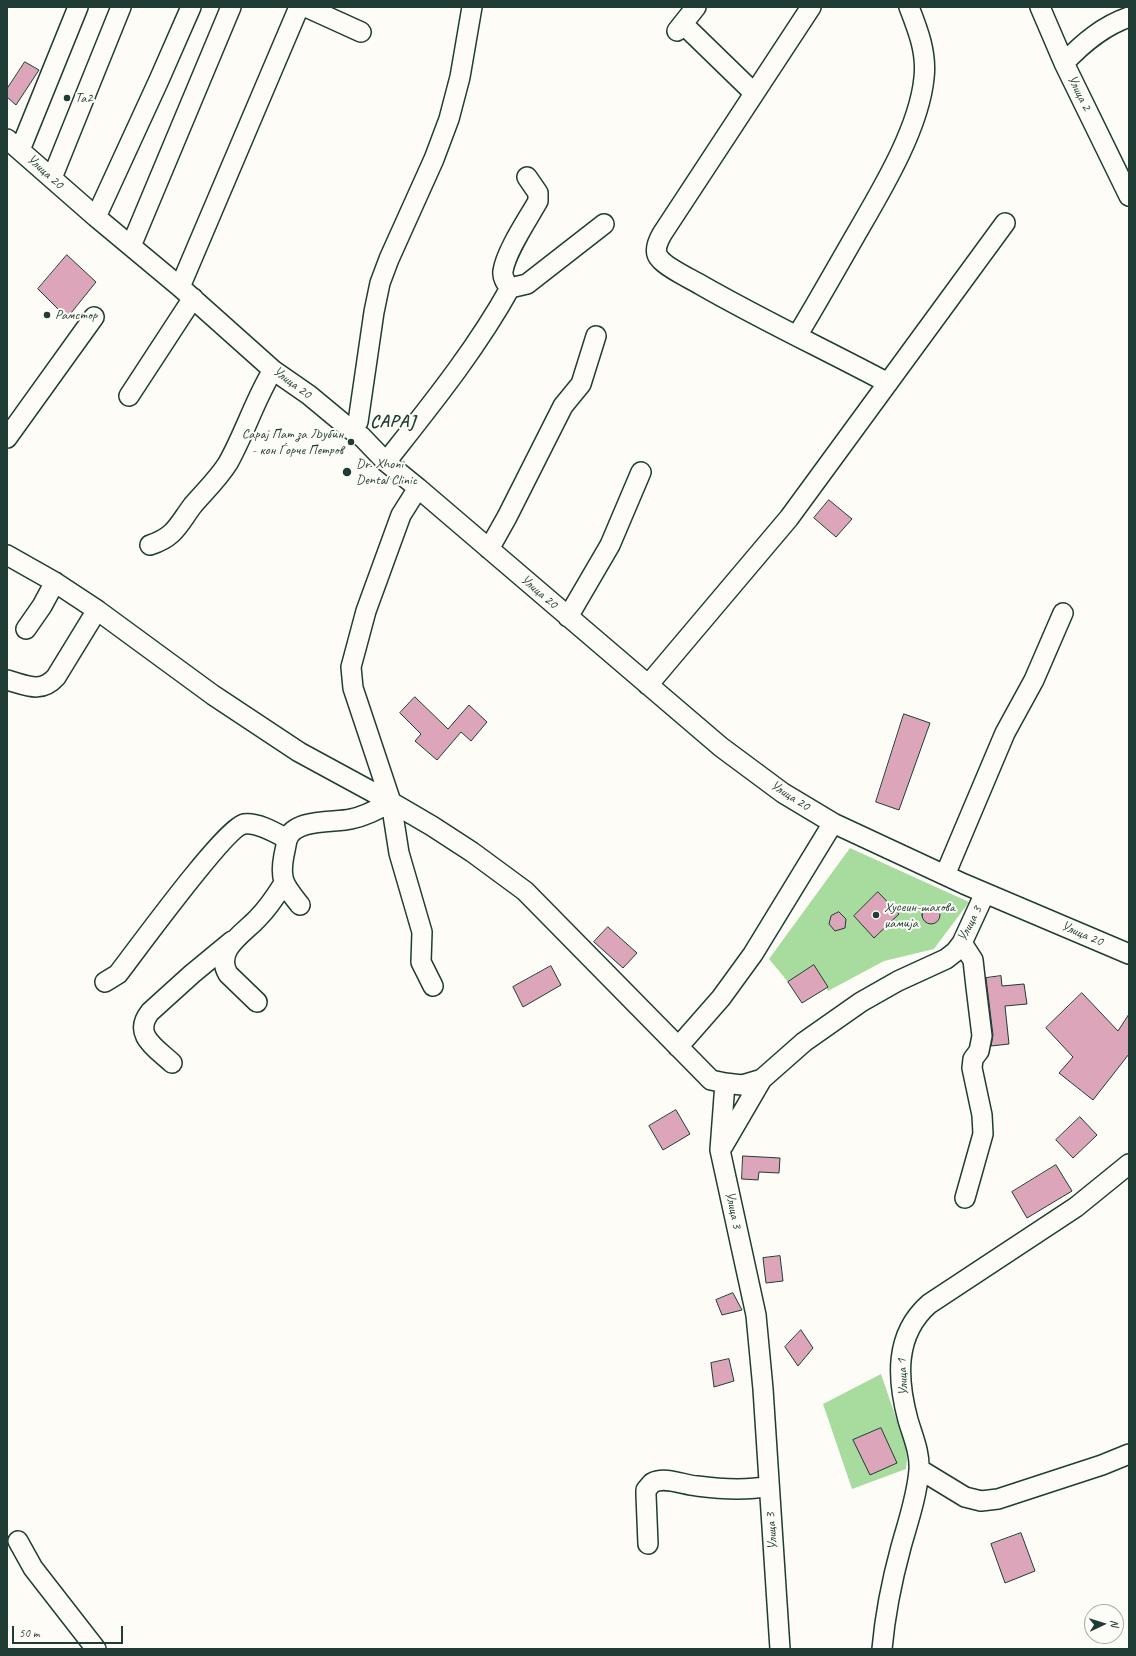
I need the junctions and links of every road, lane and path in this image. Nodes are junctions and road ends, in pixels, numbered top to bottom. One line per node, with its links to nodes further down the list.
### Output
1 (121, 7): 18 (street)
2 (191, 7): 20 (street)
3 (231, 7): 23 (street)
4 (299, 7): 25 (street)
5 (306, 7): 13 (street)
6 (472, 7): 32 (street)
7 (696, 7): 15 (street)
8 (811, 7): 15 (street)
9 (909, 7): 28 (street)
10 (1040, 7): 14 (street)
11 (74, 9): 16 (street)
12 (1129, 17): 14 (street, Улица 2)
13 (361, 32)
14 (1064, 63): 19 (street, Улица 2)
15 (754, 93): 28 (street)
16 (14, 144): 18 (street, Улица 20)
17 (527, 177): 24 (street)
18 (52, 178): 20 (street, Улица 20)
19 (1129, 196)
20 (96, 217): 23 (street, Улица 20)
21 (1005, 223): 30 (street)
22 (604, 224): 24 (street)
23 (131, 246): 25 (street, Улица 20)
24 (510, 288): 34 (street)
25 (187, 292): 29 (street, Улица 20); 31 (street)
26 (94, 317): 33 (street)
27 (596, 336): 38 (street)
28 (797, 336): 30 (street)
29 (273, 370): 32 (street, Улица 20); 37 (street)
30 (888, 383): 46 (street)
31 (129, 396)
32 (350, 429): 34 (street, Улица 20)
33 (7, 438)
34 (386, 462): 36 (street, Улица 20)
35 (641, 472): 43 (street)
36 (418, 488): 38 (street, Улица 20); 47 (street)
37 (150, 545)
38 (489, 549): 43 (street, Улица 20)
39 (7, 556): 40 (street)
40 (55, 582): 41 (street); 44 (street)
41 (97, 610): 45 (street); 47 (street)
42 (1063, 613): 50 (street)
43 (568, 617): 46 (street, Улица 20)
44 (26, 629)
45 (7, 680)
46 (648, 685): 48 (street, Улица 20)
47 (391, 802): 49 (street); 58 (street); 60 (street)
48 (833, 823): 50 (street, Улица 20); 60 (street)
49 (287, 839): 51 (street); 57 (street)
50 (945, 876): 52 (street, Улица 20)
51 (284, 884): 53 (street); 54 (street)
52 (985, 893): 55 (street, Улица 3); 56 (street, Улица 20)
53 (300, 905)
54 (232, 941): 59 (street); 61 (street)
55 (962, 943): 62 (street, Улица 3); 66 (street)
56 (1129, 954)
57 (105, 982)
58 (433, 986)
59 (257, 1002)
60 (678, 1046): 63 (street)
61 (172, 1063)
62 (762, 1079): 63 (street); 64 (street, Улица 3)
63 (725, 1083): 64 (street)
64 (720, 1150): 69 (street, Улица 3)
65 (1129, 1164): 68 (street, Улица 1)
66 (965, 1198)
67 (1129, 1454): 68 (street)
68 (919, 1469): 74 (street, Улица 1)
69 (768, 1486): 71 (street); 73 (street, Улица 3)
70 (18, 1542): 72 (street)
71 (648, 1544)
72 (96, 1649)
73 (780, 1649)
74 (882, 1649)

